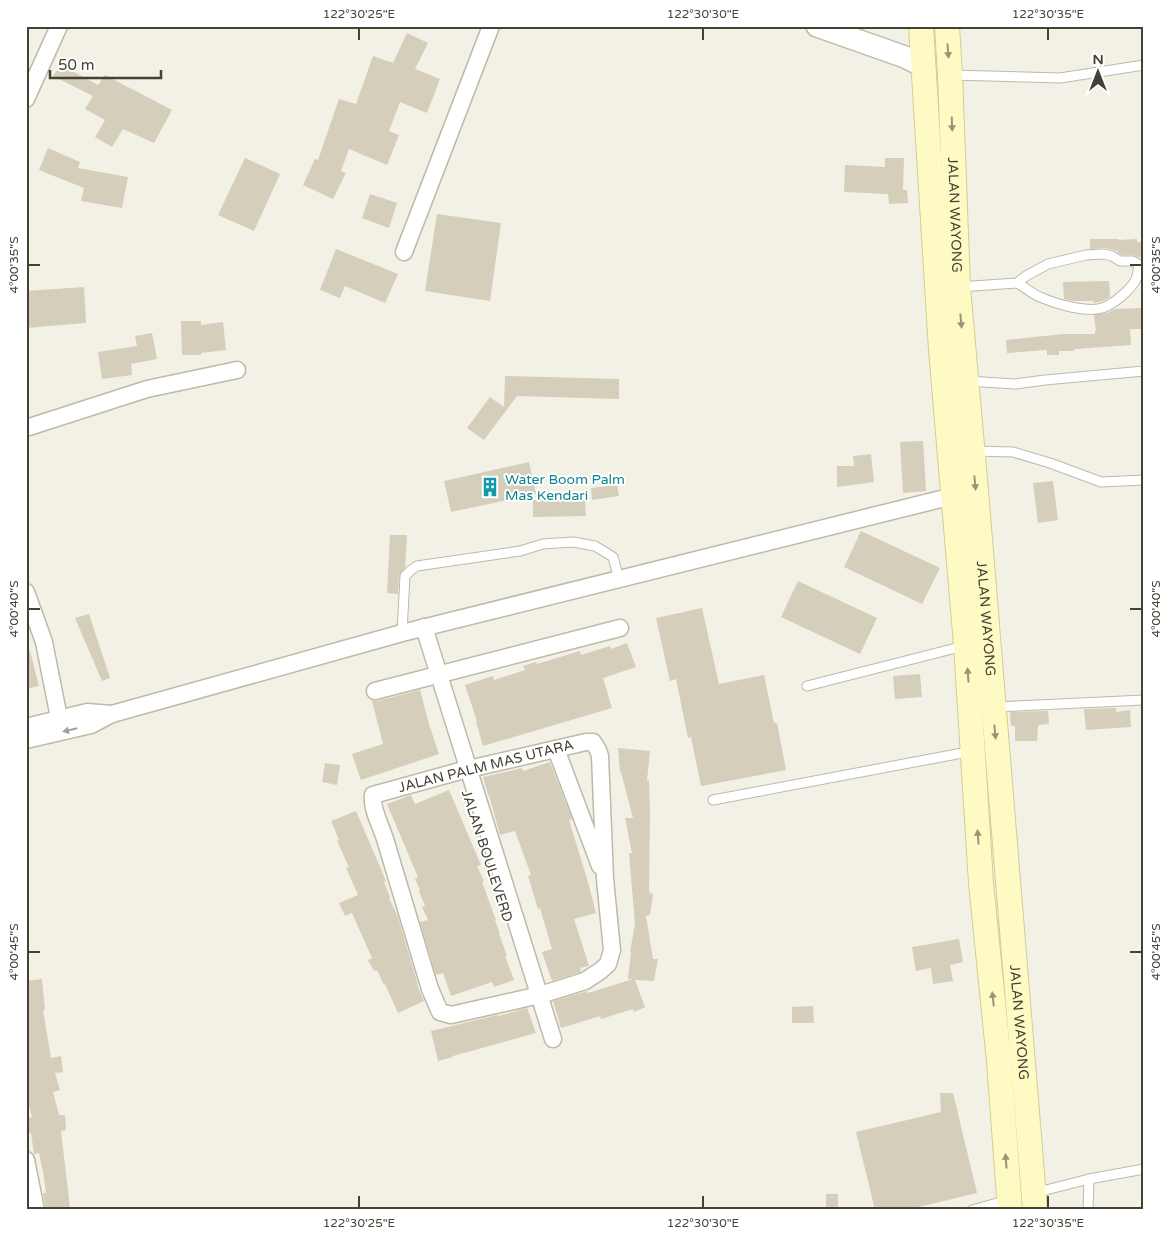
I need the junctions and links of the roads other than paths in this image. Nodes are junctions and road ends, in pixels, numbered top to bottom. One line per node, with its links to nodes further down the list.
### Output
1 (59, 26): 9 (street)
2 (491, 26): 10 (street)
3 (817, 26): 7 (street)
4 (921, 26): 7 (main road, JALAN WAYONG)
5 (947, 26): 8 (main road, JALAN WAYONG, one-way to 8)
6 (1144, 65): 8 (lane)
7 (923, 66): 19 (main road, JALAN WAYONG)
8 (950, 75): 12 (main road, JALAN WAYONG, one-way to 12)
9 (26, 99)
10 (404, 252)
11 (1017, 282): 11 (lane); 12 (lane)
12 (958, 286): 15 (main road, JALAN WAYONG, one-way to 15)
13 (237, 370): 16 (street)
14 (1144, 371): 15 (lane)
15 (966, 380): 17 (main road, JALAN WAYONG)
16 (26, 428)
17 (973, 450): 18 (lane); 29 (main road, JALAN WAYONG, one-way to 29)
18 (1144, 480)
19 (953, 496): 20 (street); 24 (main road, JALAN WAYONG)
20 (619, 579): 23 (street); 23 (lane)
21 (26, 592): 31 (street)
22 (620, 628): 25 (street)
23 (414, 630): 25 (street, JALAN BOULEVERD); 30 (street)
24 (966, 645): 26 (lane); 35 (main road, JALAN WAYONG, one-way to 24)
25 (435, 676): 27 (street); 36 (street, JALAN BOULEVERD)
26 (807, 686)
27 (375, 691)
28 (1144, 700): 29 (lane)
29 (993, 708): 44 (main road, JALAN WAYONG, one-way to 44)
30 (112, 714): 31 (street); 33 (street, one-way to 33)
31 (59, 718): 32 (street)
32 (26, 727)
33 (26, 740)
34 (556, 749): 36 (street, JALAN PALM MAS UTARA); 38 (street); 38 (street, JALAN PALM MAS UTARA)
35 (973, 751): 37 (lane); 45 (main road, JALAN WAYONG, one-way to 35)
36 (464, 770): 39 (street, JALAN BOULEVERD); 39 (street, JALAN PALM MAS UTARA)
37 (713, 800)
38 (605, 879): 39 (street, JALAN PALM MAS UTARA)
39 (536, 996): 40 (street, JALAN BOULEVERD)
40 (553, 1039)
41 (26, 1160): 46 (street)
42 (1144, 1170): 43 (lane)
43 (1089, 1179): 44 (lane); 48 (lane)
44 (1034, 1202)
45 (1009, 1205): 47 (lane)
46 (36, 1210)
47 (972, 1210)
48 (1088, 1210)

